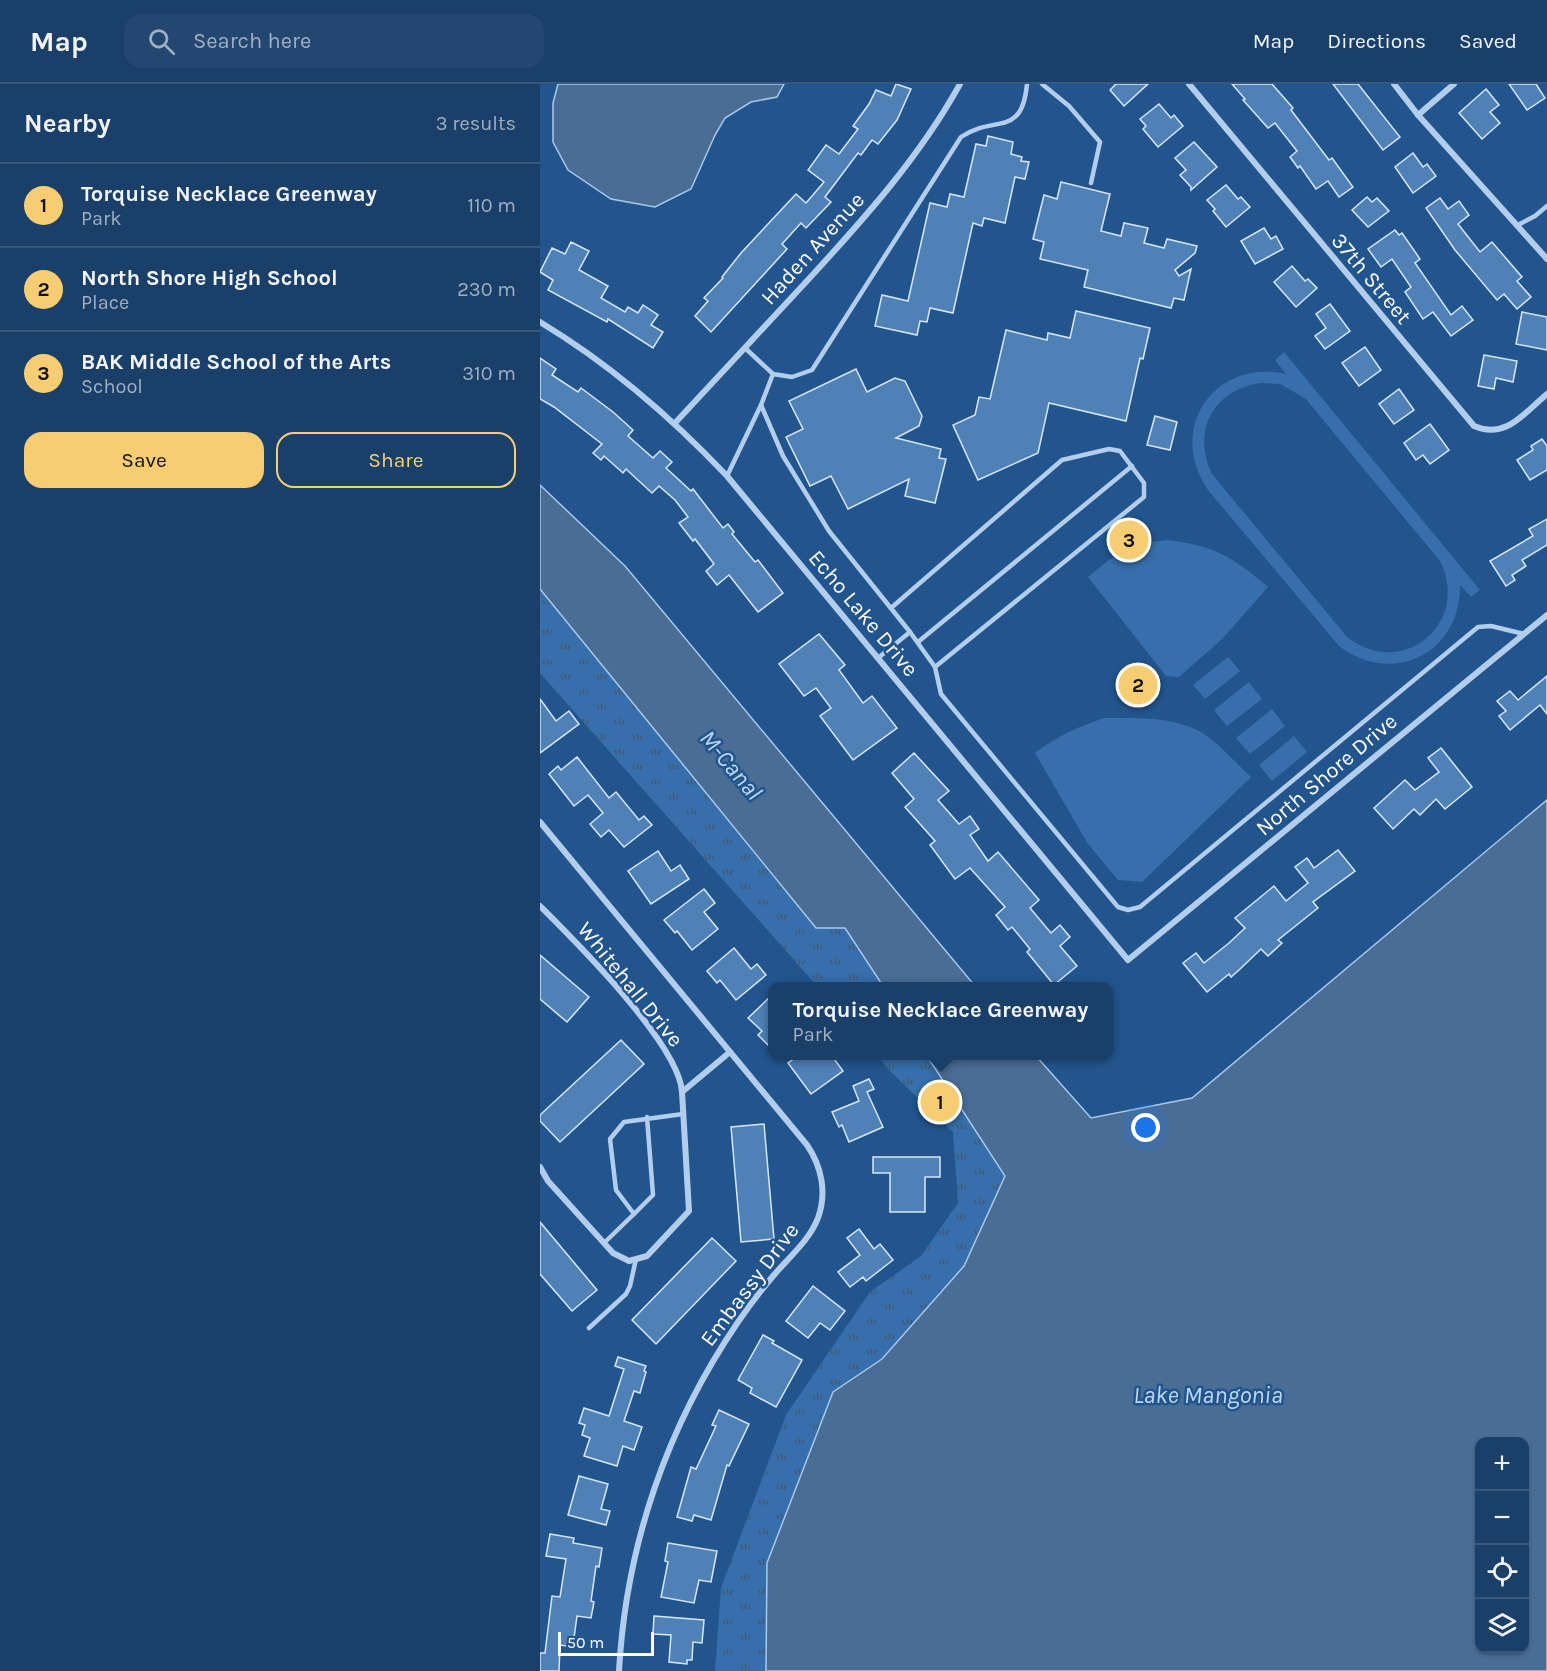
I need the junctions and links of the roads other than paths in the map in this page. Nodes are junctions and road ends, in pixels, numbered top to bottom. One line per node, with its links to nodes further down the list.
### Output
1 (960, 84): 13 (street, Haden Avenue)
2 (1027, 84): 14 (lane)
3 (1042, 84): 8 (lane)
4 (1189, 84): 15 (street, 37th Street)
5 (1394, 84): 7 (street)
6 (1454, 84): 7 (street)
7 (1418, 115): 10 (street)
8 (1091, 183)
9 (1547, 206): 10 (lane)
10 (1518, 225): 11 (street)
11 (1547, 259)
12 (540, 322): 17 (street, Echo Lake Drive)
13 (745, 348): 14 (lane); 17 (street, Haden Avenue)
14 (773, 374): 16 (lane)
15 (1547, 394)
16 (761, 405): 19 (lane); 20 (lane)
17 (675, 423): 19 (street, Echo Lake Drive)
18 (1132, 466): 20 (lane); 24 (lane); 26 (lane)
19 (727, 476): 25 (street, Echo Lake Drive)
20 (891, 608): 22 (lane)
21 (1547, 615): 23 (street, North Shore Drive)
22 (910, 632): 24 (lane); 25 (lane)
23 (1524, 634): 26 (lane); 29 (street, North Shore Drive)
24 (918, 642): 26 (lane)
25 (878, 658): 29 (street, Echo Lake Drive)
26 (935, 667)
27 (540, 822): 30 (street, Embassy Drive)
28 (540, 906): 31 (street, Whitehall Drive)
29 (1128, 960)
30 (730, 1052): 31 (street); 39 (street, Embassy Drive)
31 (682, 1092): 32 (street, Whitehall Drive)
32 (683, 1114): 33 (lane); 37 (street, Whitehall Drive)
33 (647, 1118): 35 (lane); 35 (lane)
34 (540, 1167): 36 (street)
35 (634, 1214): 36 (lane)
36 (604, 1243): 37 (street)
37 (636, 1259): 38 (lane)
38 (589, 1328)
39 (619, 1671)

